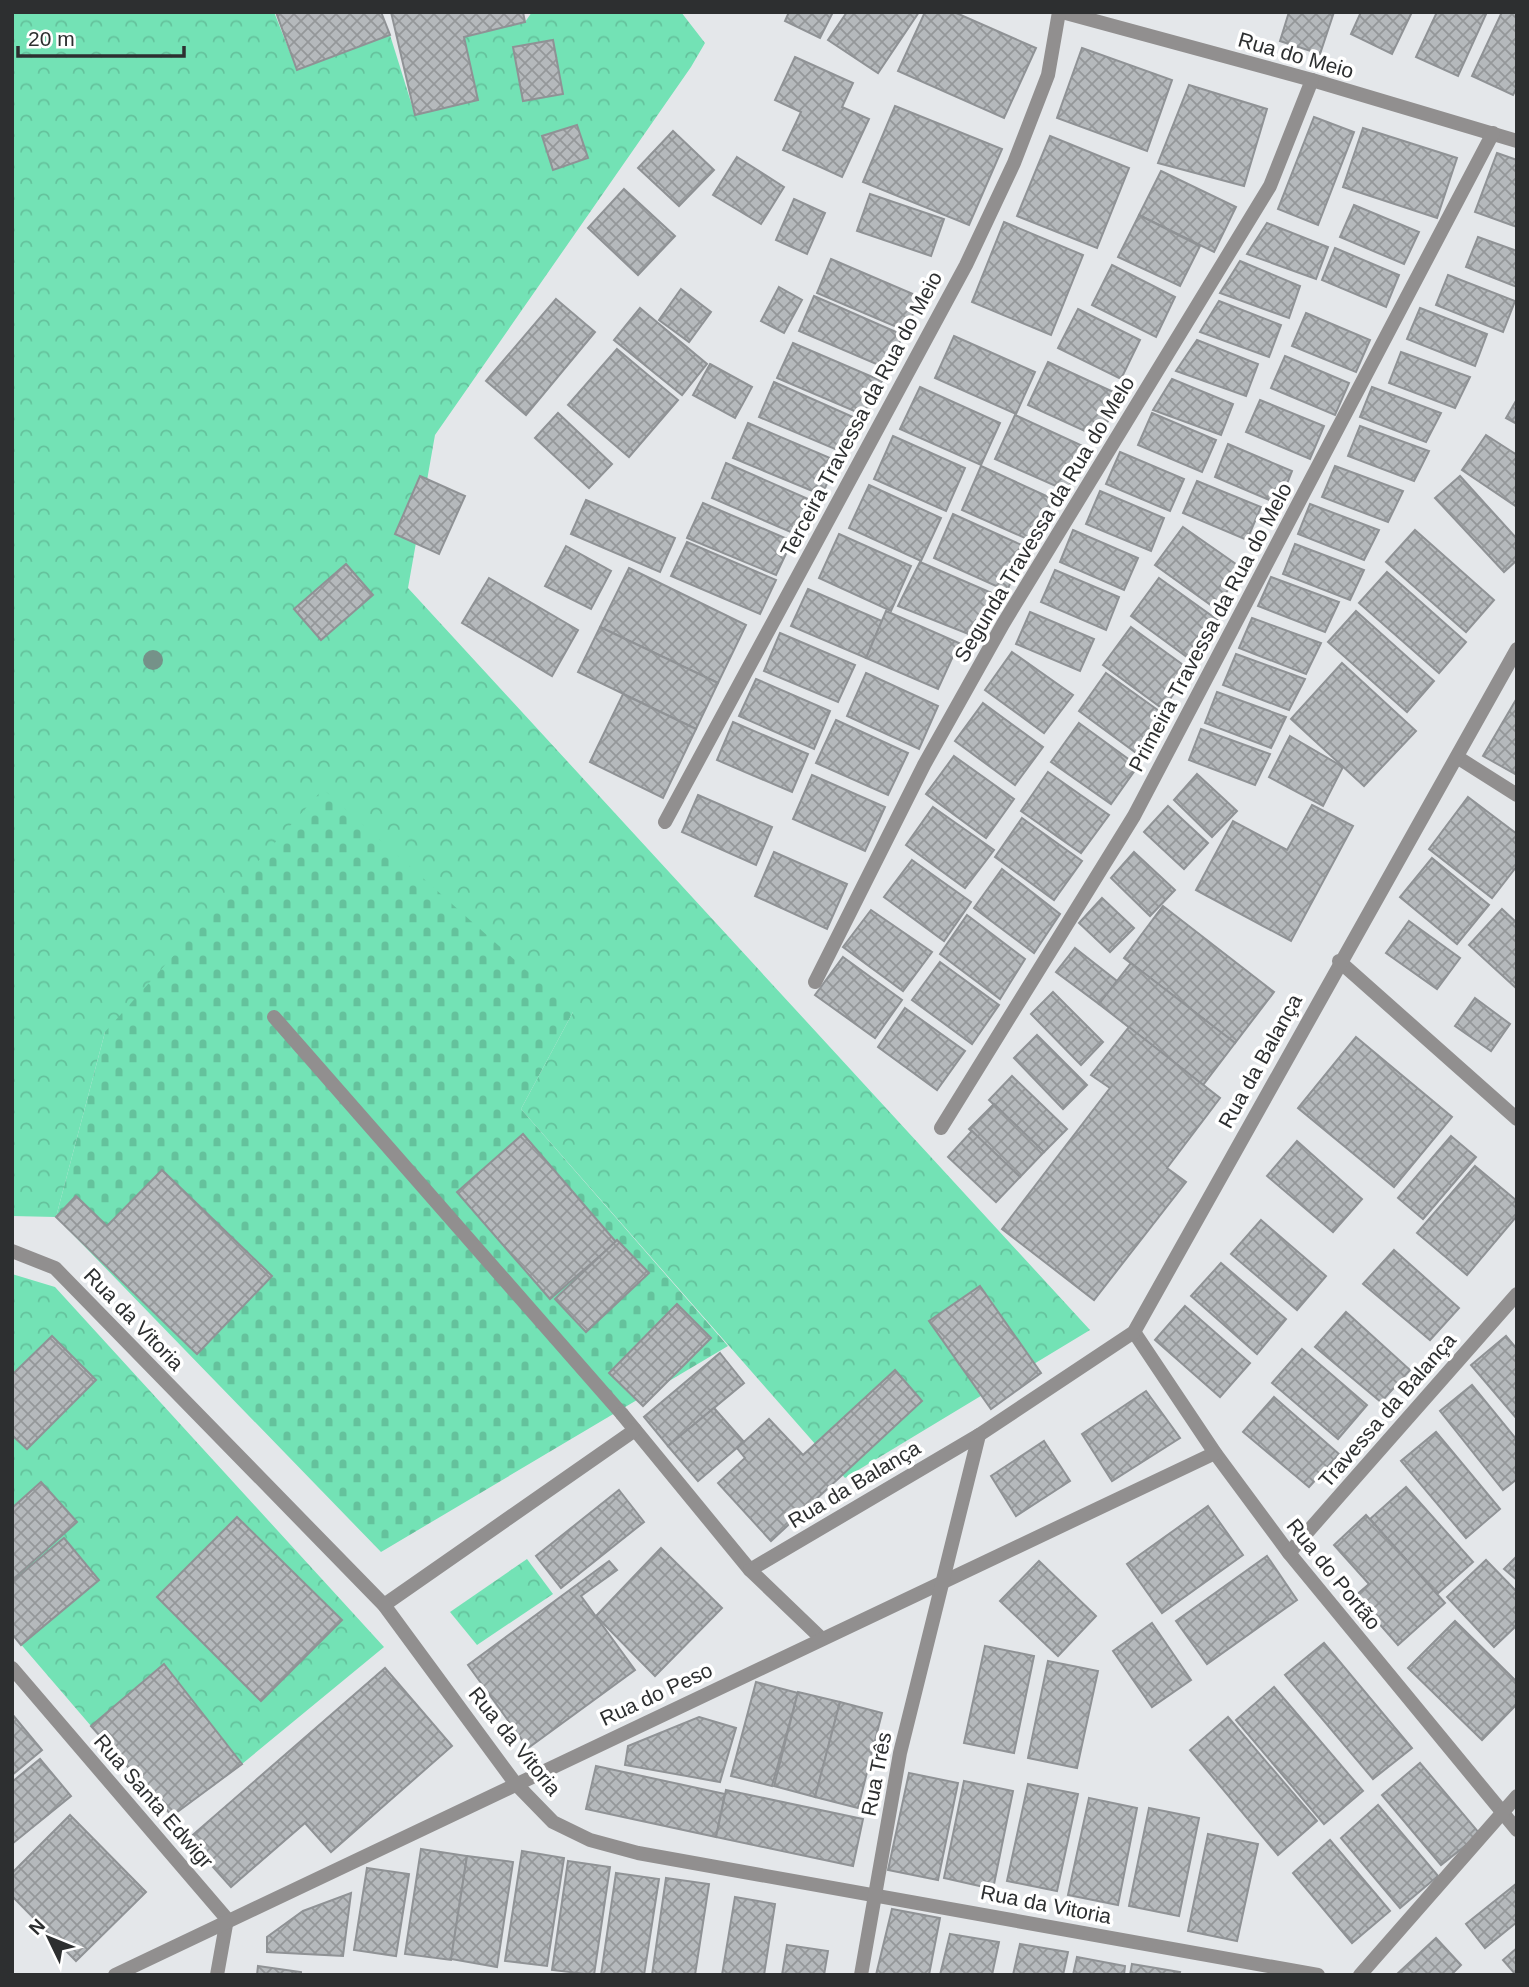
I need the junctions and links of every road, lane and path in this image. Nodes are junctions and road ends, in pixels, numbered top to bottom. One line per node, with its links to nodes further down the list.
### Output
1 (1061, 12): 2 (street, Rua do Meio); 8 (street, Terceira Travessa da Rua do Meio)
2 (1312, 80): 3 (street, Rua do Meio); 10 (street, Segunda Travessa da Rua do Melo)
3 (1493, 133): 4 (street, Rua do Meio); 13 (street, Primeira Travessa da Rua do Melo)
4 (1517, 141)
5 (1517, 649): 6 (street, Rua da Balança)
6 (1457, 757): 7 (street); 9 (street, Rua da Balança)
7 (1517, 795)
8 (665, 822)
9 (1339, 961): 12 (street); 16 (street, Rua da Balança)
10 (815, 982)
11 (274, 1017): 17 (street)
12 (1517, 1119)
13 (941, 1128)
14 (12, 1251): 23 (street, Rua da Vitoria)
15 (1517, 1294): 20 (street, Travessa da Balança)
16 (1134, 1332): 18 (street, Rua da Balança); 19 (street, Rua do Portão)
17 (635, 1430): 21 (street); 23 (street)
18 (979, 1435): 21 (street, Rua da Balança); 22 (street)
19 (1215, 1453): 20 (street, Rua do Portão); 22 (street, Rua do Peso)
20 (1289, 1553): 28 (street, Rua do Portão)
21 (750, 1570): 24 (street)
22 (941, 1584): 24 (street, Rua do Peso); 30 (street, Rua Três)
23 (384, 1605): 26 (street, Rua da Vitoria)
24 (822, 1639): 26 (street, Rua do Peso)
25 (12, 1668): 31 (street, Rua Santa Edwigr)
26 (515, 1783): 30 (street, Rua da Vitoria); 31 (street, Rua do Peso)
27 (1517, 1796): 28 (street)
28 (1503, 1814): 29 (street, Rua do Portão); 36 (street)
29 (1517, 1830)
30 (876, 1893): 34 (street, Rua Três); 35 (street, Rua da Vitoria)
31 (227, 1919): 32 (street, Rua do Peso); 33 (street)
32 (115, 1975)
33 (217, 1975)
34 (861, 1975)
35 (1318, 1975)
36 (1360, 1975)

